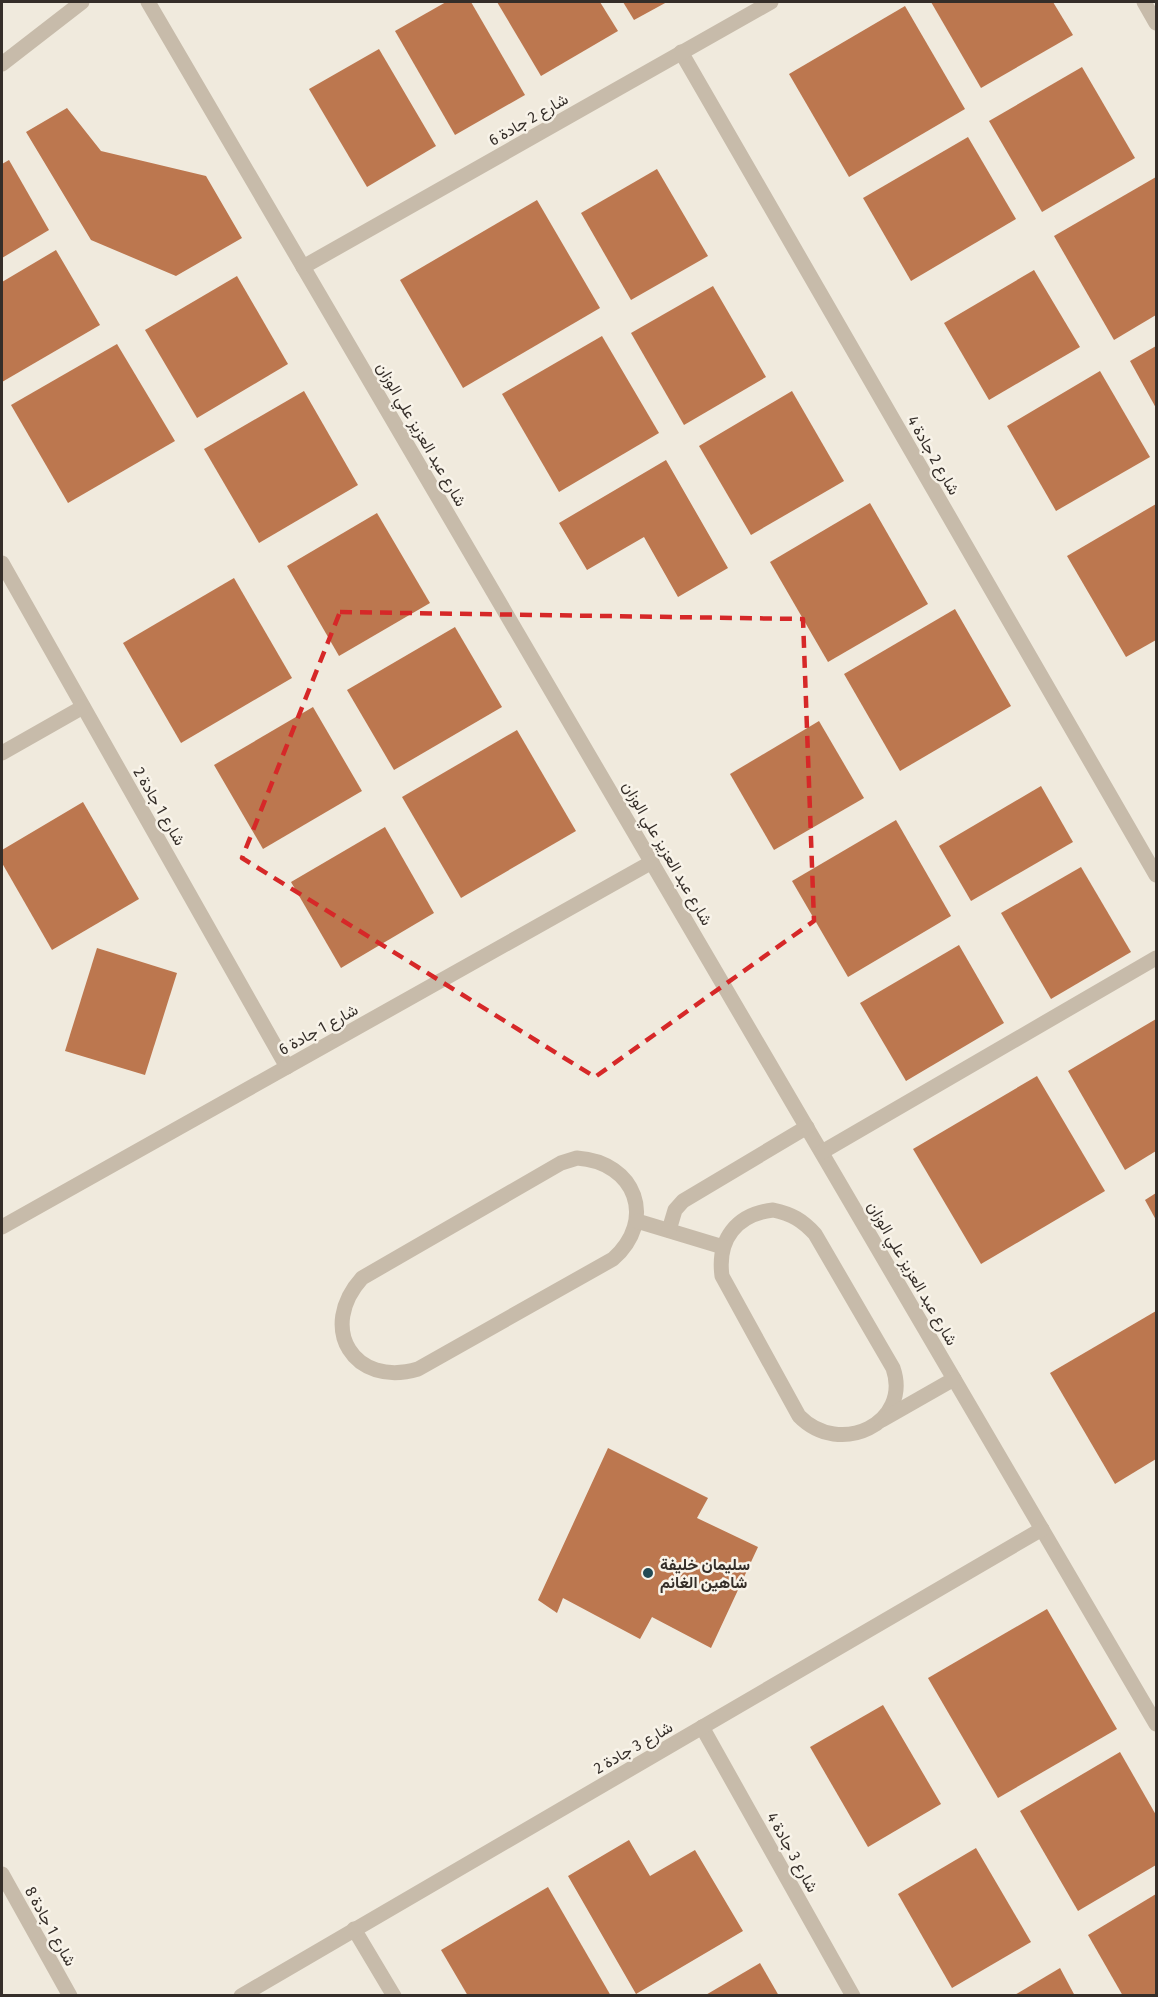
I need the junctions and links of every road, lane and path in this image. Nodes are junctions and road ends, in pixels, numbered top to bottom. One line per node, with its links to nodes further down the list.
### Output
1 (82, 2): 7 (street)
2 (148, 2): 8 (street, شارع عبد العزيز علي الوزان)
3 (771, 2): 6 (street, شارع 2 جادة 6)
4 (1144, 2): 5 (street)
5 (1156, 23)
6 (681, 52): 8 (street, شارع 2 جادة 6); 13 (street, شارع 2 جادة 4)
7 (2, 64)
8 (303, 267): 12 (street, شارع عبد العزيز علي الوزان)
9 (2, 563): 10 (street, شارع 1 جادة 2)
10 (83, 706): 11 (street); 15 (street, شارع 1 جادة 2)
11 (2, 753)
12 (652, 862): 15 (street, شارع 1 جادة 6); 16 (street, شارع عبد العزيز علي الوزان)
13 (1156, 875)
14 (1156, 958): 17 (street)
15 (287, 1067): 19 (street, شارع 1 جادة 6)
16 (807, 1127): 17 (street, شارع عبد العزيز علي الوزان); 20 (street)
17 (822, 1152): 22 (street, شارع عبد العزيز علي الوزان)
18 (637, 1221): 18 (street); 20 (street)
19 (2, 1227)
20 (669, 1230): 21 (street)
21 (723, 1247): 23 (street); 23 (street)
22 (954, 1379): 23 (street); 24 (street, شارع عبد العزيز علي الوزان)
23 (879, 1421)
24 (1042, 1529): 25 (street, شارع عبد العزيز علي الوزان); 26 (street, شارع 3 جادة 2)
25 (1156, 1724)
26 (702, 1727): 28 (street, شارع 3 جادة 2); 32 (street, شارع 3 جادة 4)
27 (2, 1874): 29 (street, شارع 1 جادة 8)
28 (354, 1929): 30 (street, شارع 3 جادة 2); 31 (street)
29 (70, 1995)
30 (241, 1995)
31 (394, 1995)
32 (853, 1995)

